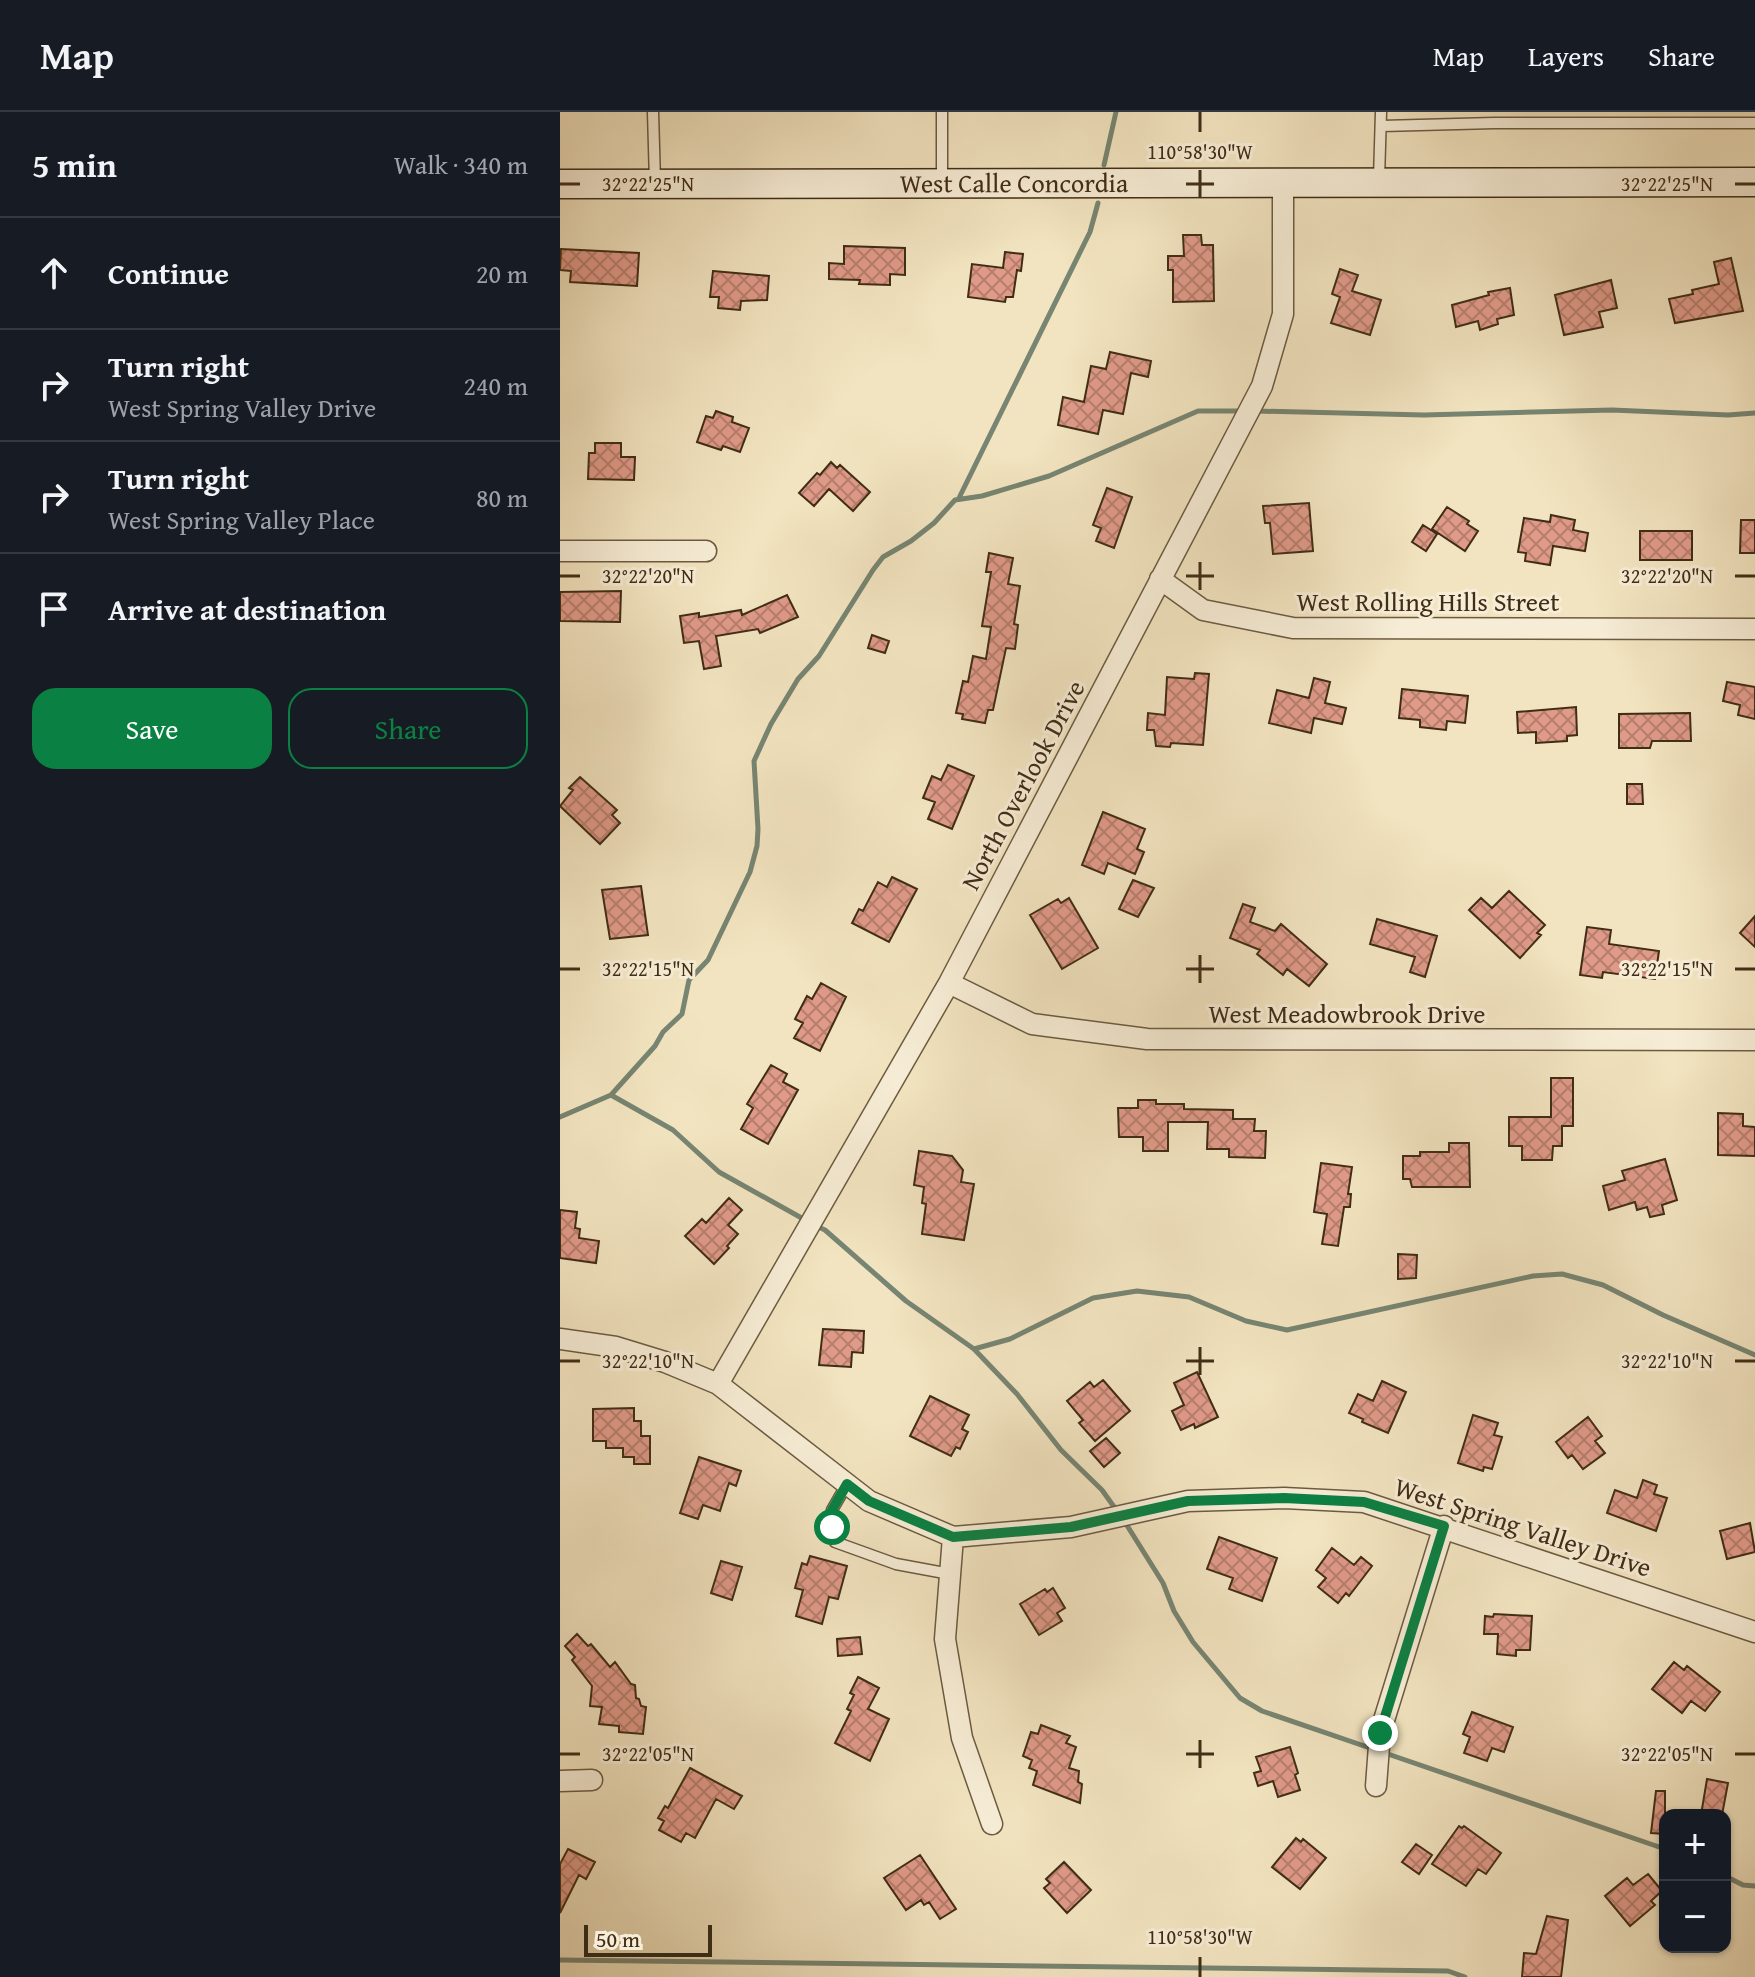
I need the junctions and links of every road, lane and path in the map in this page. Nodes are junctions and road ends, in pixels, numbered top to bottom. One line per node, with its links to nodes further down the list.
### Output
1 (653, 112): 10 (lane)
2 (942, 112): 8 (lane)
3 (1381, 112): 5 (lane)
4 (1755, 123): 5 (lane)
5 (1382, 126): 7 (lane)
6 (1283, 181): 7 (street, West Calle Concordia); 8 (street, West Calle Concordia); 14 (street, North Overlook Drive)
7 (1379, 181): 9 (street, West Calle Concordia)
8 (942, 182): 10 (street, West Calle Concordia)
9 (1755, 182)
10 (655, 183): 11 (street, West Calle Concordia)
11 (560, 184)
12 (560, 551): 13 (street)
13 (706, 551)
14 (1160, 579): 15 (street, West Rolling Hills Street); 16 (street, North Overlook Drive)
15 (1755, 629)
16 (949, 983): 17 (street, West Meadowbrook Drive); 19 (street, North Overlook Drive)
17 (1755, 1040)
18 (560, 1339): 19 (street, West Spring Valley Drive)
19 (718, 1384): 20 (street, West Spring Valley Drive)
20 (847, 1484): 22 (street, West Spring Valley Drive); 23 (lane)
21 (1444, 1526): 22 (street, West Spring Valley Drive); 24 (street, West Spring Valley Drive); 27 (street)
22 (953, 1537): 23 (street)
23 (950, 1574): 28 (street)
24 (1755, 1632)
25 (592, 1780): 26 (street)
26 (560, 1781)
27 (1376, 1786)
28 (992, 1824)

